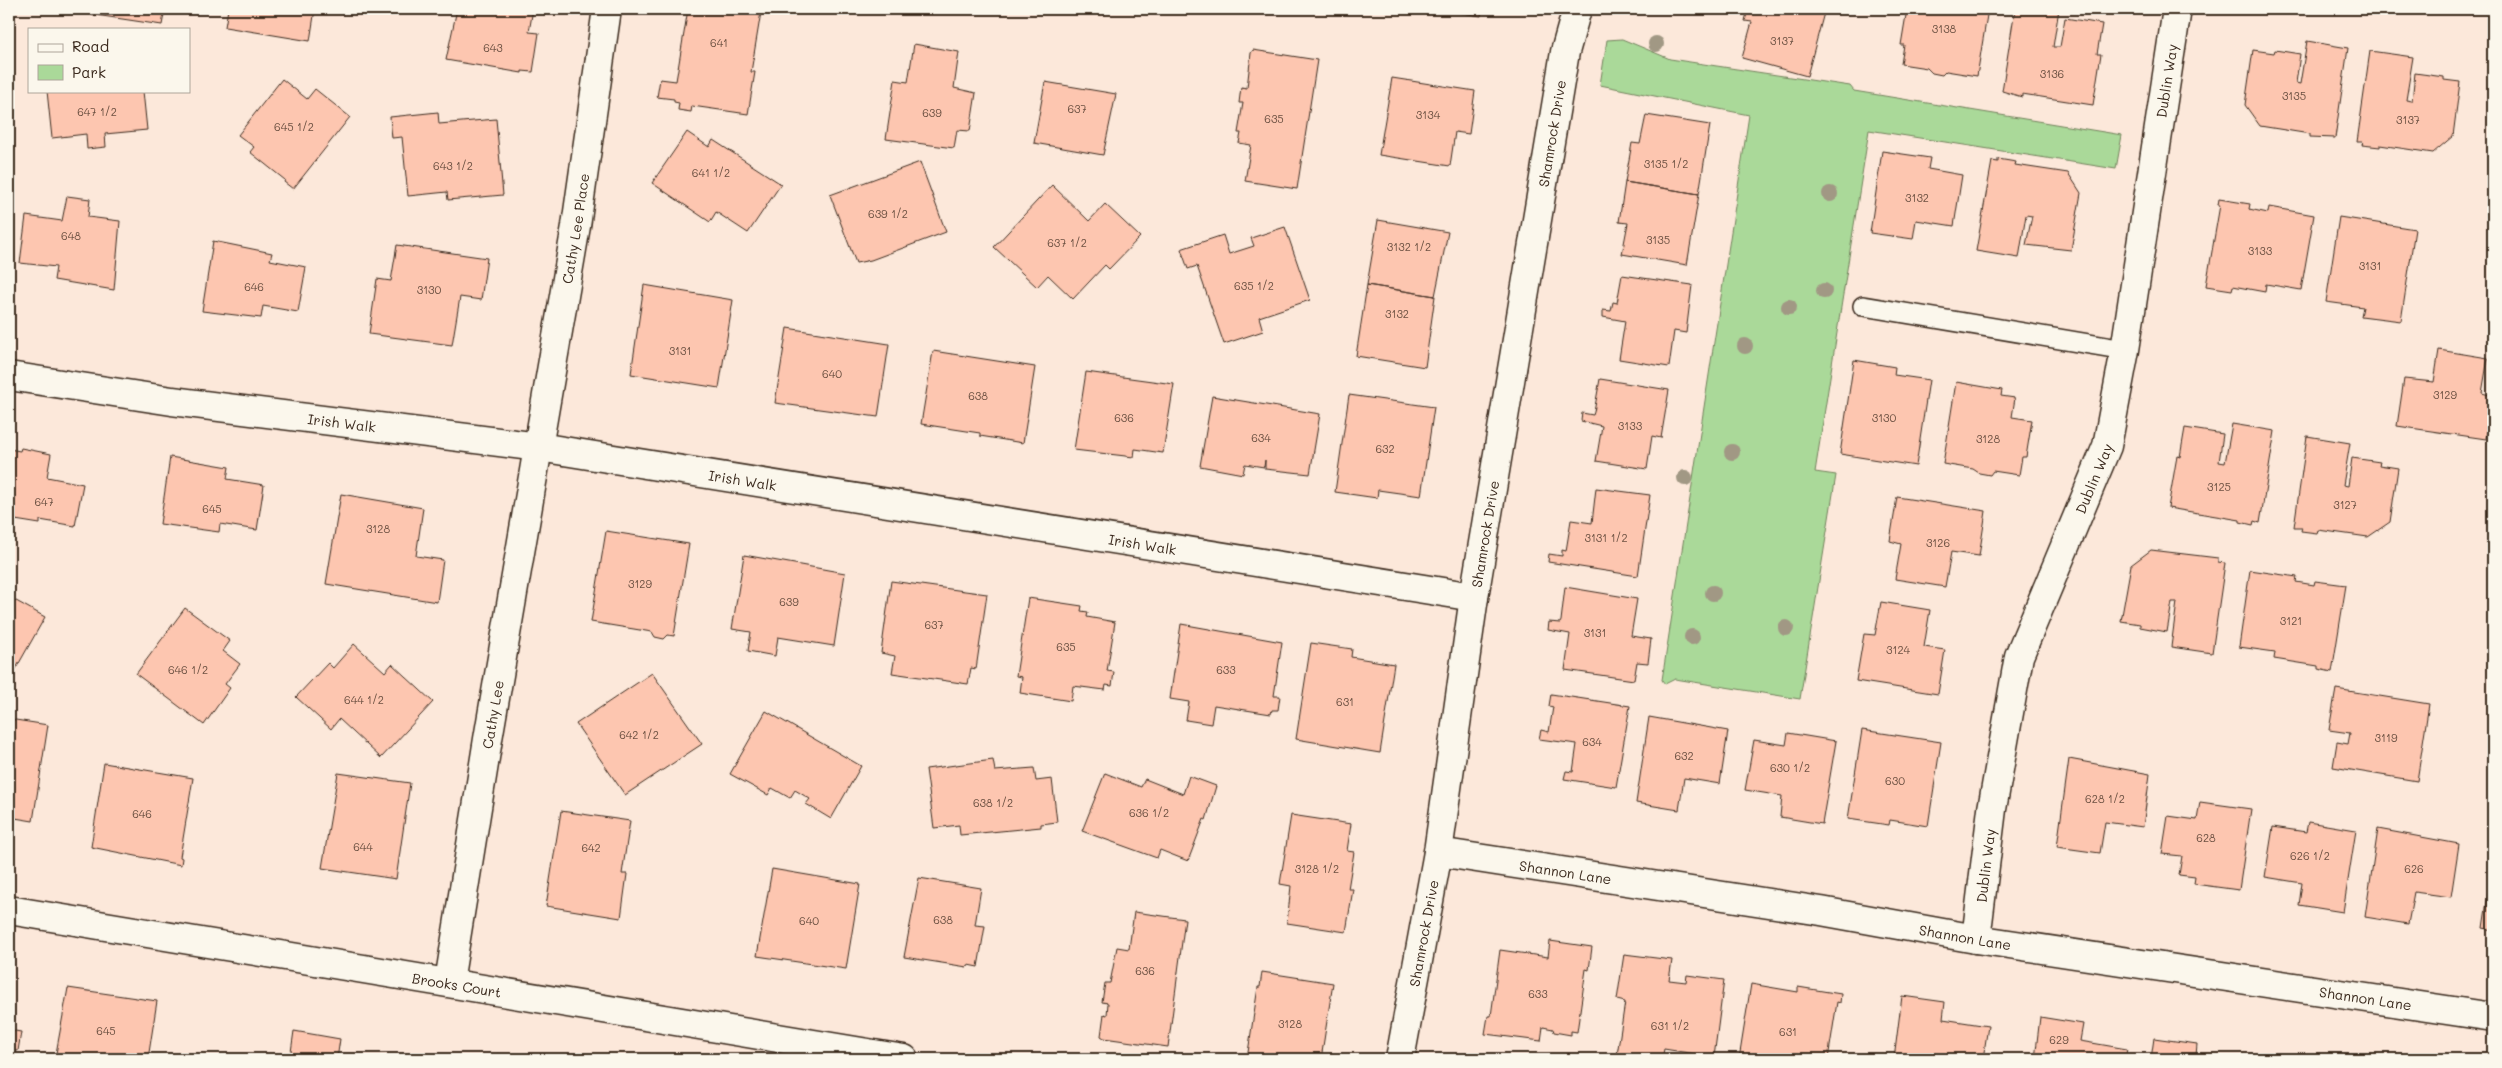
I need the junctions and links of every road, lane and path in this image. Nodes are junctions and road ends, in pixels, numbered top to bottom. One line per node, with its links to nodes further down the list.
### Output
1 (607, 9): 7 (street, Cathy Lee Place)
2 (1578, 9): 8 (street, Shamrock Drive)
3 (2178, 9): 5 (street, Dublin Way)
4 (1863, 306): 5 (lane)
5 (2125, 350): 11 (street, Dublin Way)
6 (9, 376): 7 (street, Irish Walk)
7 (539, 447): 8 (street, Irish Walk); 12 (street, Cathy Lee)
8 (1474, 597): 9 (street, Shamrock Drive)
9 (1438, 852): 11 (street, Shannon Lane); 15 (street, Shamrock Drive)
10 (9, 910): 12 (street, Brooks Court)
11 (1976, 939): 13 (street, Shannon Lane)
12 (449, 982): 14 (street, Brooks Court)
13 (2493, 1018)
14 (904, 1059)
15 (1400, 1059)

